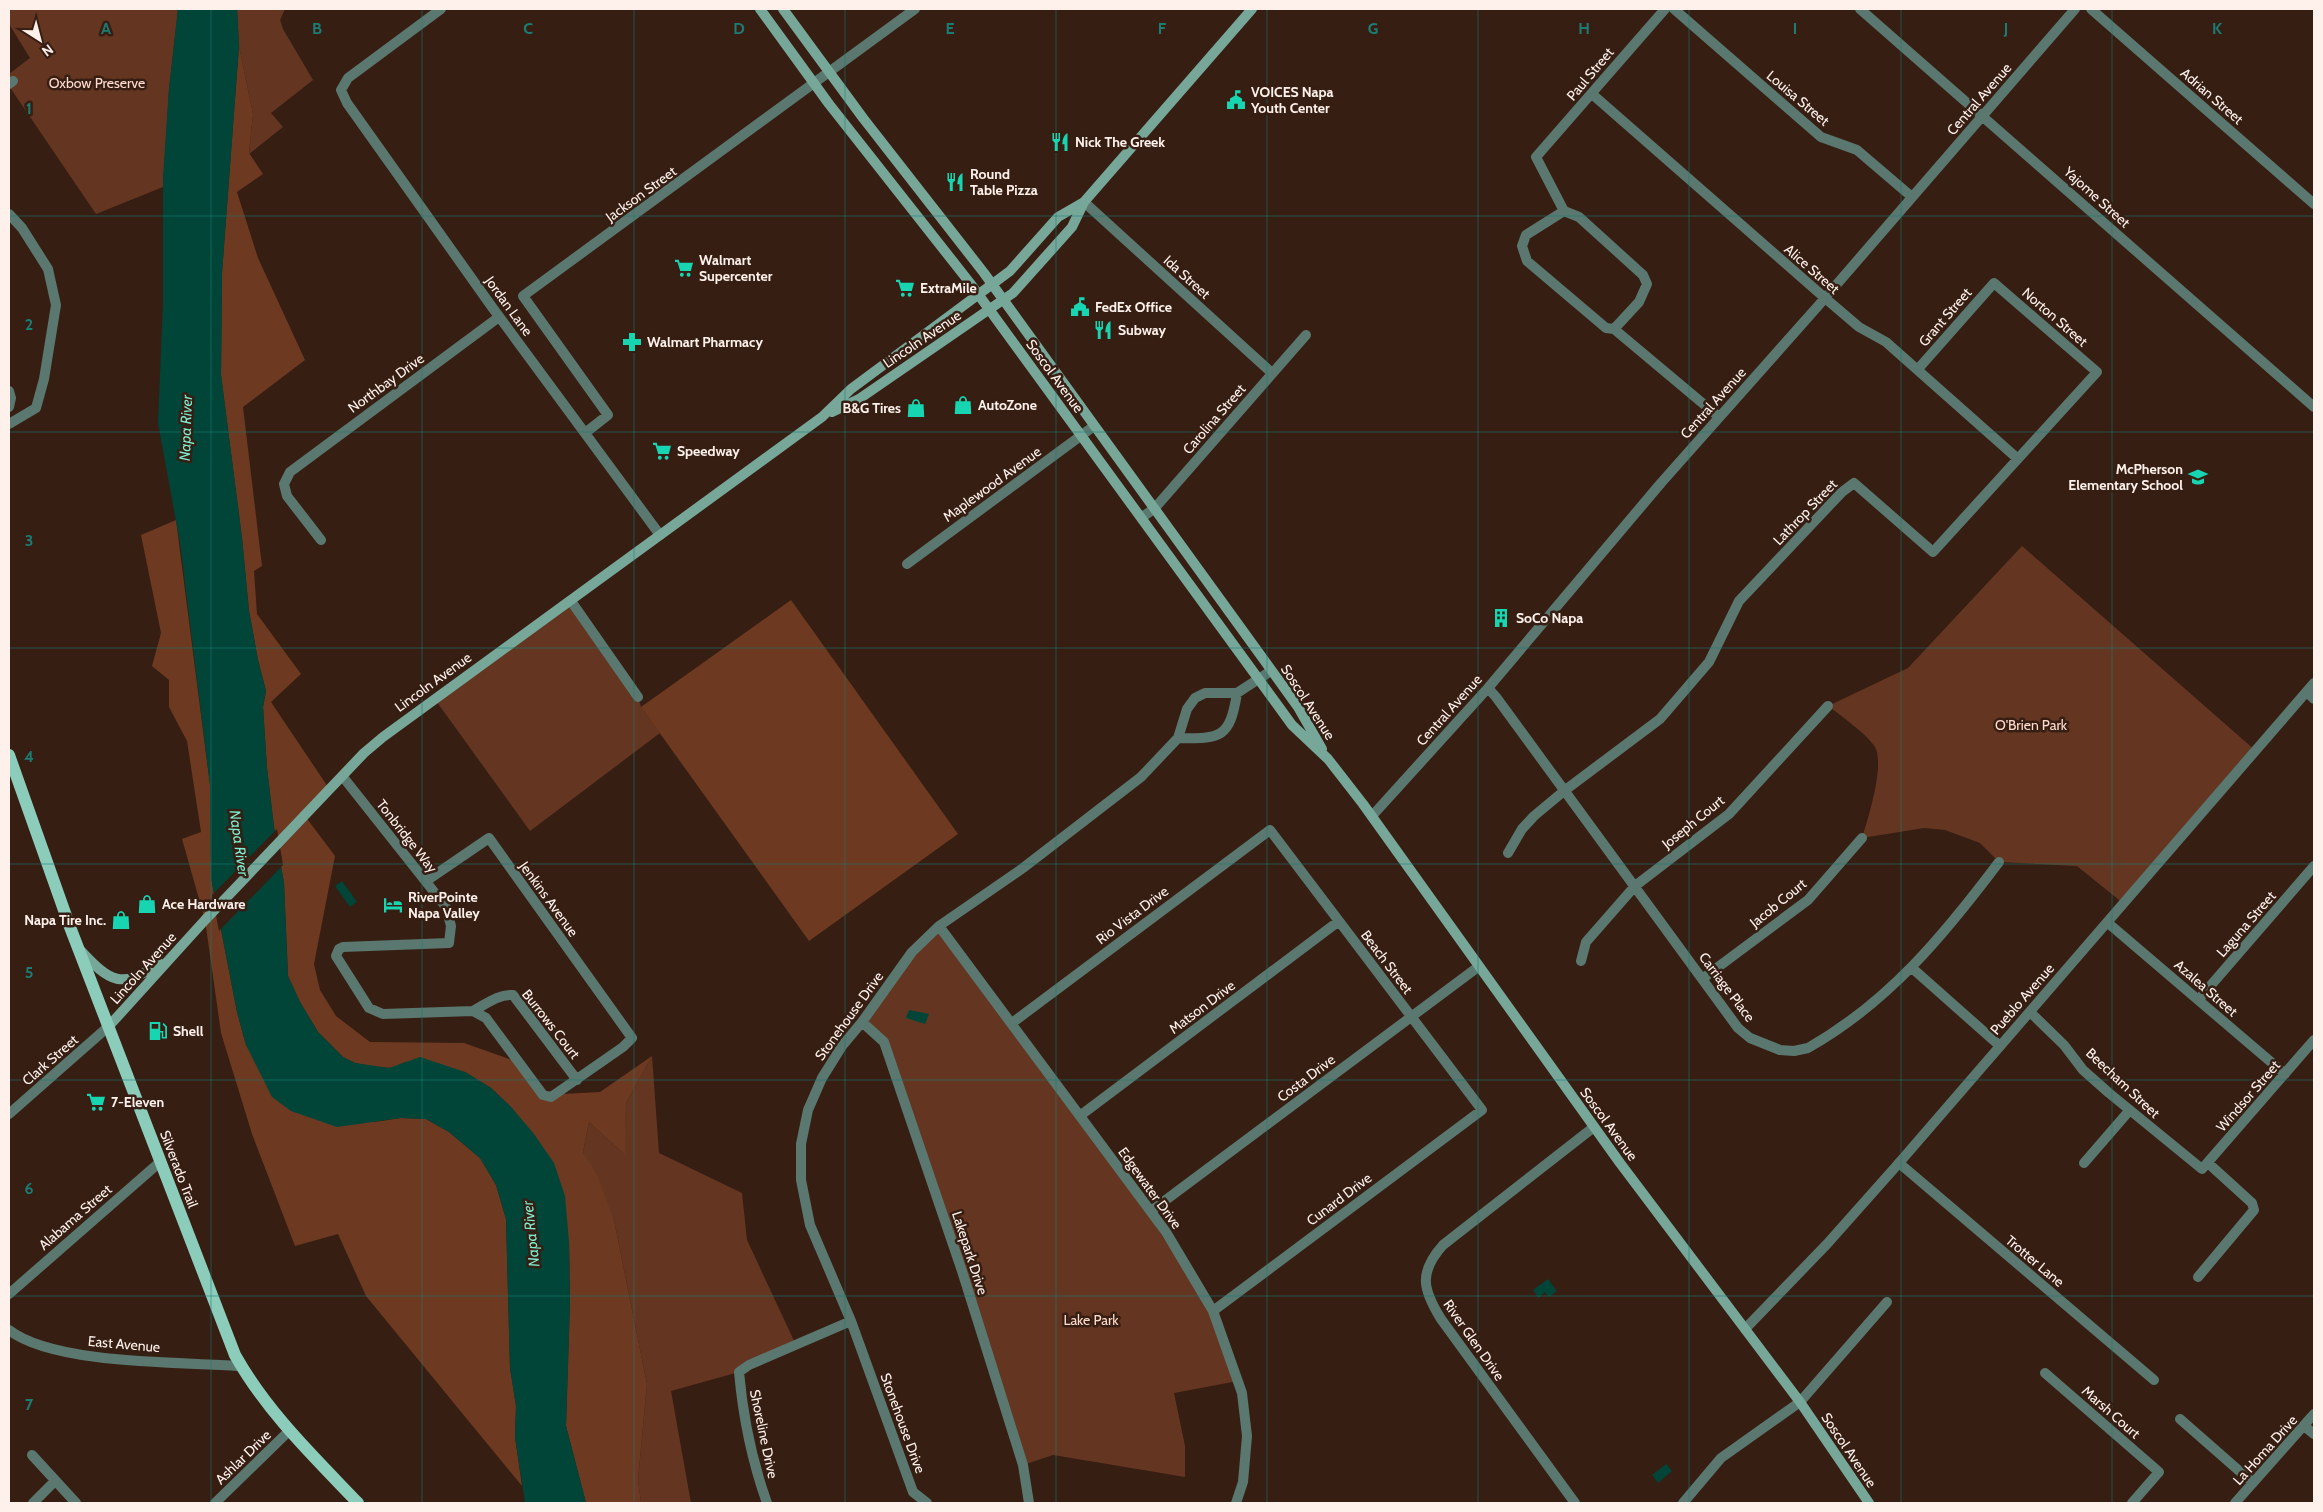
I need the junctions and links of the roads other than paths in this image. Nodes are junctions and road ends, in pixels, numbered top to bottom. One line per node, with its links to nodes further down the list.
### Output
1 (441, 9): 26 (street, Jordan Lane)
2 (760, 9): 12 (main road, Soscol Avenue)
3 (783, 9): 11 (main road, Soscol Avenue)
4 (916, 9): 11 (street, Jackson Street)
5 (1252, 9): 16 (main road, Lincoln Avenue)
6 (1665, 9): 13 (street, Paul Street)
7 (1674, 9): 15 (street, Louisa Street)
8 (1860, 9): 14 (street, Yajome Street)
9 (2075, 9): 14 (street, Central Avenue)
10 (2091, 9): 17 (street, Adrian Street)
11 (830, 73): 12 (street, Jackson Street); 21 (main road, Soscol Avenue)
12 (814, 84): 22 (main road, Soscol Avenue); 39 (street, Jackson Street)
13 (1592, 94): 18 (street, Paul Street); 23 (street, Alice Street)
14 (1984, 115): 15 (street, Central Avenue); 34 (street, Yajome Street)
15 (1912, 197): 23 (street, Central Avenue)
16 (1084, 202): 21 (main road, Lincoln Avenue); 24 (main road, Lincoln Avenue); 31 (street, Ida Street)
17 (2314, 204)
18 (1564, 210): 27 (street); 27 (street)
19 (9, 214): 37 (street)
20 (1994, 283): 29 (street, Grant Street); 30 (street, Norton Street)
21 (992, 284): 22 (main road, Lincoln Avenue); 24 (main road, Soscol Avenue)
22 (978, 295): 25 (main road, Soscol Avenue); 35 (main road, Lincoln Avenue)
23 (1824, 298): 29 (street, Alice Street); 36 (street, Central Avenue)
24 (1003, 300): 25 (main road, Lincoln Avenue); 38 (main road, Soscol Avenue)
25 (989, 310): 35 (main road, Lincoln Avenue); 40 (main road, Soscol Avenue)
26 (499, 317): 39 (street, Jordan Lane); 45 (street, Northbay Drive)
27 (1614, 329): 36 (street)
28 (1306, 335): 31 (street, Carolina Street)
29 (1918, 369): 41 (street, Alice Street)
30 (2097, 372): 41 (street, Lathrop Street)
31 (1272, 373): 42 (street, Carolina Street)
32 (9, 391): 33 (street)
33 (9, 407)
34 (2314, 407)
35 (822, 417): 44 (main road, Lincoln Avenue)
36 (1719, 417): 51 (street, Central Avenue)
37 (9, 424)
38 (1094, 426): 40 (street, Maplewood Avenue); 42 (main road, Soscol Avenue)
39 (585, 433): 44 (street, Jordan Lane)
40 (1081, 435): 43 (main road, Soscol Avenue); 46 (street, Maplewood Avenue)
41 (2018, 459): 60 (street, Lathrop Street)
42 (1154, 509): 43 (street, Carolina Street); 48 (main road, Soscol Avenue)
43 (1142, 517): 49 (main road, Soscol Avenue)
44 (660, 535): 47 (main road, Lincoln Avenue)
45 (321, 540)
46 (907, 564)
47 (571, 601): 54 (street); 59 (main road, Lincoln Avenue)
48 (1271, 671): 49 (street); 58 (main road, Soscol Avenue)
49 (1258, 679): 52 (street); 58 (main road, Soscol Avenue)
50 (2314, 683): 53 (street, Pueblo Avenue)
51 (1488, 688): 60 (street, Carriage Place); 61 (street, Central Avenue)
52 (1237, 693): 56 (street, Stonehouse Drive); 56 (street)
53 (2310, 695): 70 (street, Pueblo Avenue)
54 (638, 697)
55 (1828, 706): 68 (street, Joseph Court)
56 (1178, 738): 71 (street, Stonehouse Drive)
57 (9, 756): 73 (main road, Silverado Trail)
58 (1328, 759): 61 (main road, Soscol Avenue)
59 (343, 776): 67 (street, Tonbridge Way); 74 (main road, Lincoln Avenue)
60 (1564, 790): 64 (street); 68 (street, Carriage Place)
61 (1372, 816): 76 (main road, Soscol Avenue)
62 (1270, 830): 69 (street, Beach Street); 84 (street, Rio Vista Drive)
63 (1862, 838): 78 (street, Jacob Court)
64 (1508, 853)
65 (1999, 862): 77 (street, Carriage Place)
66 (2314, 866): 79 (street, Laguna Street)
67 (426, 881): 72 (street, Tonbridge Way); 86 (street, Jenkins Avenue)
68 (1636, 886): 75 (street, Joseph Court); 78 (street, Carriage Place)
69 (1339, 921): 82 (street, Beach Street); 94 (street, Matson Drive)
70 (2108, 923): 79 (street, Azalea Street); 81 (street, Pueblo Avenue)
71 (939, 926): 83 (street, Stonehouse Drive); 84 (street, Edgewater Drive)
72 (448, 943): 80 (street, Burrows Court)
73 (79, 949): 74 (main road); 85 (main road, Silverado Trail)
74 (176, 951): 85 (main road, Lincoln Avenue)
75 (1581, 961)
76 (1478, 967): 82 (street, Costa Drive); 95 (main road, Soscol Avenue)
77 (1912, 968): 78 (street, Carriage Place); 88 (street)
78 (1702, 979)
79 (2198, 999): 89 (street, Azalea Street)
80 (473, 1011): 90 (street, Burrows Court); 90 (street, Burrows Court)
81 (2030, 1012): 88 (street, Pueblo Avenue); 92 (street, Beecham Street)
82 (1411, 1017): 91 (street, Beach Street); 100 (street, Costa Drive)
83 (862, 1022): 105 (street, Stonehouse Drive); 127 (street, Lakepark Drive)
84 (1012, 1023): 94 (street, Edgewater Drive)
85 (109, 1026): 93 (street, Clark Street); 96 (main road, Silverado Trail)
86 (632, 1038): 90 (street, Burrows Court)
87 (2314, 1040): 89 (street, Windsor Street)
88 (2000, 1046): 97 (street, Pueblo Avenue)
89 (2285, 1074): 99 (street, Windsor Street)
90 (577, 1080)
91 (1482, 1110): 104 (street, Cunard Drive)
92 (2129, 1111): 98 (street); 99 (street, Beecham Street)
93 (9, 1114)
94 (1081, 1115): 100 (street, Edgewater Drive)
95 (1594, 1127): 106 (main road, Soscol Avenue); 120 (street, River Glen Drive)
96 (160, 1162): 102 (street, Alabama Street); 108 (main road, Silverado Trail)
97 (1899, 1163): 106 (street, Pueblo Avenue); 110 (street, Trotter Lane)
98 (2084, 1163)
99 (2205, 1166): 101 (street, Beecham Street)
100 (1151, 1211): 104 (street, Edgewater Drive)
101 (2198, 1277)
102 (9, 1294)
103 (1887, 1302): 111 (street)
104 (1213, 1311): 128 (street, Edgewater Drive)
105 (851, 1321): 125 (street, Shoreline Drive); 126 (street, Stonehouse Drive)
106 (1745, 1329): 111 (main road, Soscol Avenue)
107 (9, 1330): 108 (street, East Avenue)
108 (242, 1366): 115 (main road, Silverado Trail)
109 (2045, 1373): 131 (street, Marsh Court)
110 (2154, 1380)
111 (1800, 1402): 129 (street); 130 (main road, Soscol Avenue)
112 (2314, 1414): 114 (street, La Homa Drive)
113 (2180, 1419): 119 (street)
114 (2304, 1426): 116 (street); 119 (street, La Homa Drive)
115 (289, 1431): 123 (street, Ashlar Drive); 124 (main road, Silverado Trail)
116 (2314, 1434)
117 (32, 1455): 118 (street)
118 (55, 1481): 121 (street); 122 (street)
119 (2253, 1483): 132 (street, La Homa Drive)
120 (1571, 1502)
121 (33, 1503)
122 (76, 1503)
123 (215, 1503)
124 (358, 1503)
125 (767, 1503)
126 (927, 1503)
127 (1028, 1503)
128 (1236, 1503)
129 (1683, 1503)
130 (1869, 1503)
131 (2132, 1503)
132 (2235, 1503)

